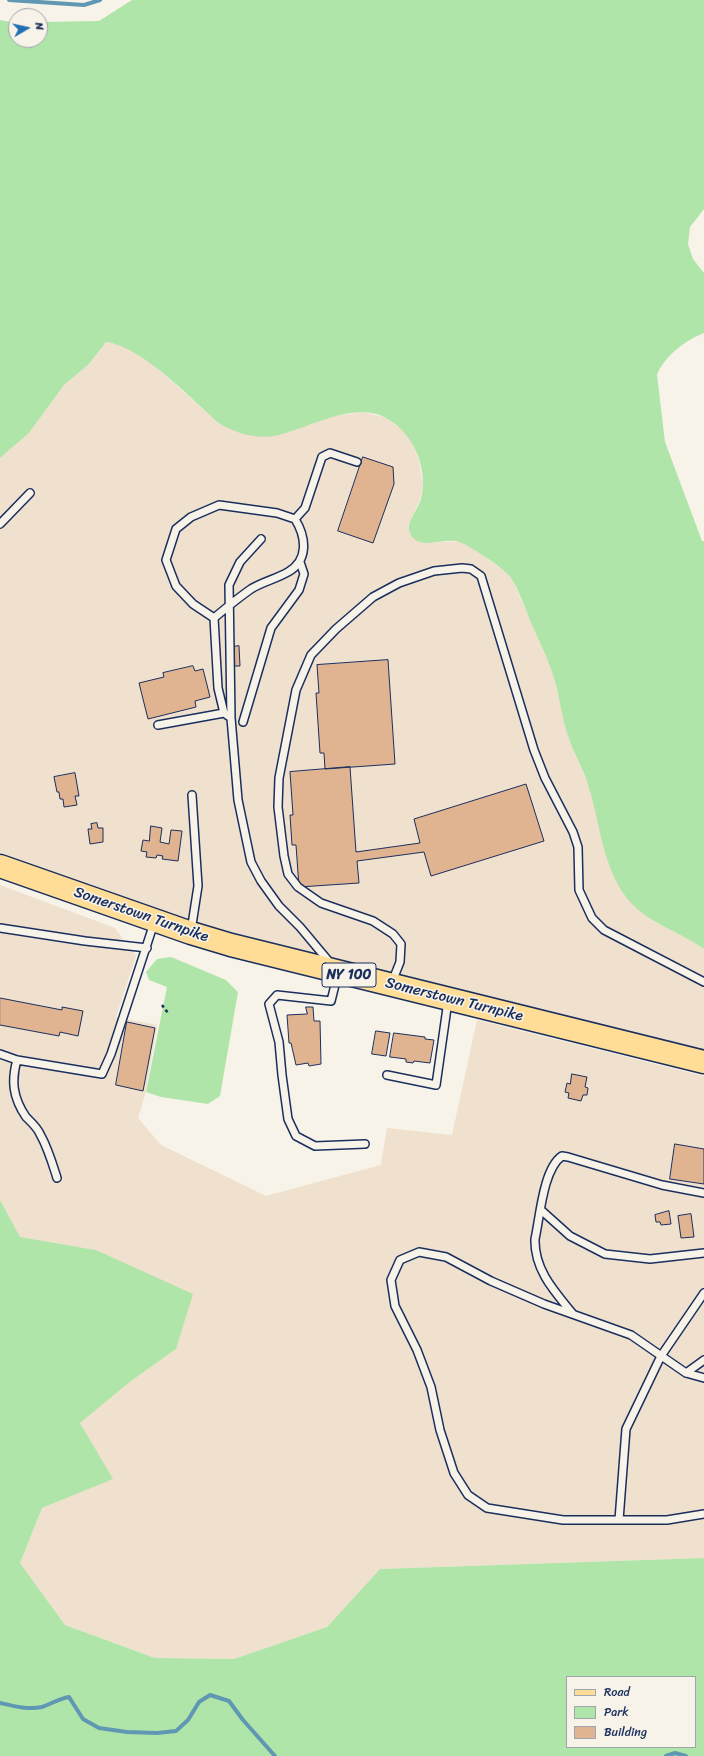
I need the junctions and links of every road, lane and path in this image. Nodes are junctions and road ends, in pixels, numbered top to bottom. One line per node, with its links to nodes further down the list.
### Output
1 (357, 462): 3 (lane)
2 (30, 493): 4 (lane)
3 (295, 519): 6 (lane); 8 (lane)
4 (0, 524)
5 (261, 539): 7 (lane)
6 (300, 562): 7 (lane); 11 (lane)
7 (229, 606): 8 (lane); 10 (lane)
8 (214, 618): 9 (lane)
9 (224, 713): 10 (lane); 12 (lane)
10 (231, 718): 19 (lane)
11 (243, 722)
12 (158, 725)
13 (192, 795): 17 (lane)
14 (0, 866): 15 (main road, Somerstown Turnpike / NY 100)
15 (155, 921): 17 (main road, Somerstown Turnpike / NY 100); 18 (lane)
16 (0, 928): 18 (lane)
17 (190, 934): 19 (main road, Somerstown Turnpike / NY 100)
18 (147, 948): 26 (lane)
19 (338, 972): 21 (main road, Somerstown Turnpike / NY 100); 29 (lane)
20 (704, 982): 21 (lane)
21 (390, 985): 22 (main road, Somerstown Turnpike / NY 100)
22 (448, 999): 27 (main road, Somerstown Turnpike / NY 100); 28 (lane)
23 (162, 1005): 24 (path)
24 (168, 1013)
25 (0, 1054): 26 (lane)
26 (17, 1060): 30 (lane)
27 (704, 1062)
28 (387, 1075)
29 (365, 1144)
30 (57, 1178)
31 (704, 1193): 32 (lane)
32 (541, 1210): 33 (lane); 35 (lane)
33 (704, 1253)
34 (704, 1293): 36 (lane)
35 (574, 1314): 36 (lane); 41 (lane)
36 (661, 1356): 38 (lane); 41 (lane)
37 (704, 1360): 38 (lane)
38 (686, 1373): 39 (lane)
39 (704, 1378)
40 (704, 1514): 41 (lane)
41 (619, 1520)

